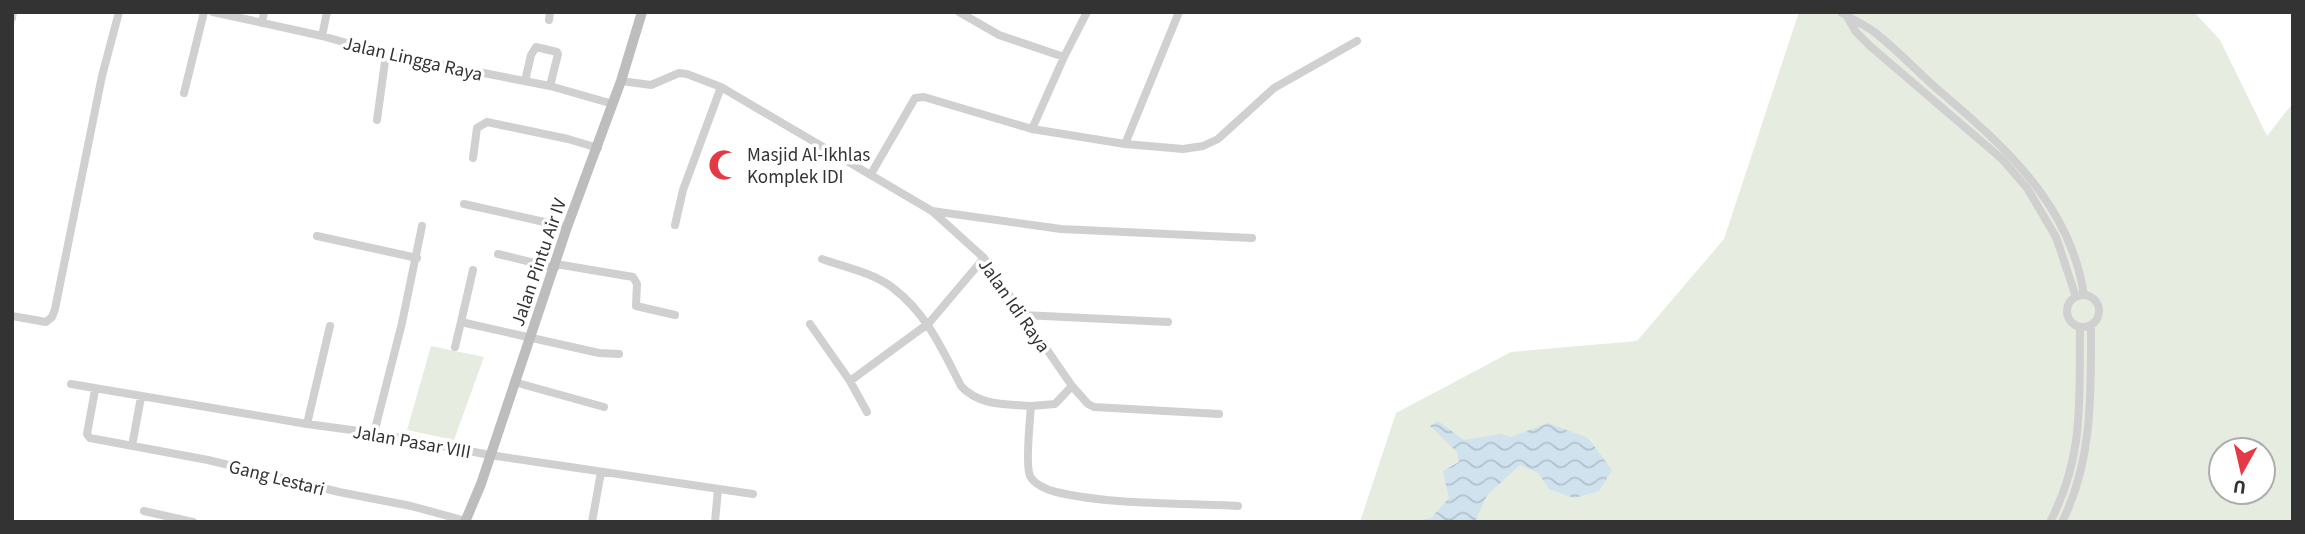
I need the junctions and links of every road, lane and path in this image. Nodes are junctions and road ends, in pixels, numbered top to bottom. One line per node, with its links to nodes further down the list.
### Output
1 (13, 12): 12 (street)
2 (119, 12): 46 (street)
3 (204, 12): 22 (street)
4 (213, 12): 13 (street, Jalan Lingga Raya)
5 (264, 12): 13 (street)
6 (327, 12): 14 (street)
7 (642, 12): 19 (main road, Jalan Pintu Air IV)
8 (959, 12): 17 (street)
9 (1087, 12): 17 (street)
10 (1179, 12): 26 (street)
11 (1844, 14): 43 (street)
12 (12, 18)
13 (262, 23): 14 (street, Jalan Lingga Raya)
14 (322, 36): 16 (street, Jalan Lingga Raya)
15 (1357, 41): 26 (street)
16 (386, 54): 18 (street, Jalan Lingga Raya); 24 (street)
17 (1063, 57): 25 (street)
18 (525, 81): 20 (street, Jalan Lingga Raya); 20 (street)
19 (621, 81): 21 (street, Jalan Idi Raya); 23 (main road, Jalan Pintu Air IV)
20 (550, 86): 23 (street, Jalan Lingga Raya)
21 (721, 87): 29 (street, Jalan Idi Raya); 32 (street)
22 (184, 93)
23 (613, 104): 27 (main road, Jalan Pintu Air IV)
24 (377, 120)
25 (1032, 129): 26 (street); 29 (street)
26 (1125, 144)
27 (598, 148): 28 (street); 34 (main road, Jalan Pintu Air IV)
28 (473, 158)
29 (871, 174): 31 (street, Jalan Idi Raya)
30 (464, 204): 34 (street)
31 (932, 211): 36 (street); 39 (street, Jalan Idi Raya)
32 (675, 225)
33 (422, 226): 38 (street)
34 (567, 227): 41 (main road, Jalan Pintu Air IV)
35 (317, 236): 38 (street)
36 (1252, 238)
37 (498, 254): 41 (street)
38 (416, 258): 68 (street)
39 (984, 258): 45 (street, Jalan Idi Raya); 48 (street)
40 (822, 259): 48 (street)
41 (556, 266): 44 (street); 54 (main road, Jalan Pintu Air IV)
42 (473, 270): 47 (street)
43 (2080, 296): 52 (street); 53 (street)
44 (674, 315)
45 (1023, 315): 49 (street); 60 (street, Jalan Idi Raya)
46 (12, 316)
47 (461, 322): 54 (street); 55 (street)
48 (929, 323): 57 (street); 63 (street)
49 (1168, 323)
50 (810, 324): 57 (street)
51 (330, 326): 67 (street)
52 (2091, 326): 53 (street); 81 (street)
53 (2080, 327): 80 (street)
54 (531, 338): 56 (street); 58 (main road, Jalan Pintu Air IV)
55 (454, 347)
56 (619, 354)
57 (850, 381): 65 (street)
58 (514, 382): 64 (street); 70 (main road, Jalan Pintu Air IV)
59 (71, 384): 61 (street, Jalan Pasar VIII)
60 (1072, 386): 63 (street); 66 (street, Jalan Idi Raya)
61 (95, 390): 62 (street, Jalan Pasar VIII); 69 (street, Gang Lestari)
62 (141, 397): 67 (street, Jalan Pasar VIII); 69 (street)
63 (1031, 406): 74 (street)
64 (604, 407)
65 (867, 412)
66 (1219, 414)
67 (307, 424): 68 (street, Jalan Pasar VIII)
68 (374, 433): 70 (street, Jalan Pasar VIII)
69 (132, 446): 77 (street, Gang Lestari)
70 (490, 455): 71 (street, Jalan Pasar VIII); 77 (main road, Jalan Pintu Air IV)
71 (601, 472): 72 (street, Jalan Pasar VIII); 78 (street)
72 (718, 489): 73 (street, Jalan Pasar VIII); 79 (street)
73 (753, 494)
74 (1238, 506)
75 (144, 511): 76 (street)
76 (192, 522)
77 (466, 522)
78 (592, 522)
79 (715, 522)
80 (2050, 522)
81 (2062, 522)

